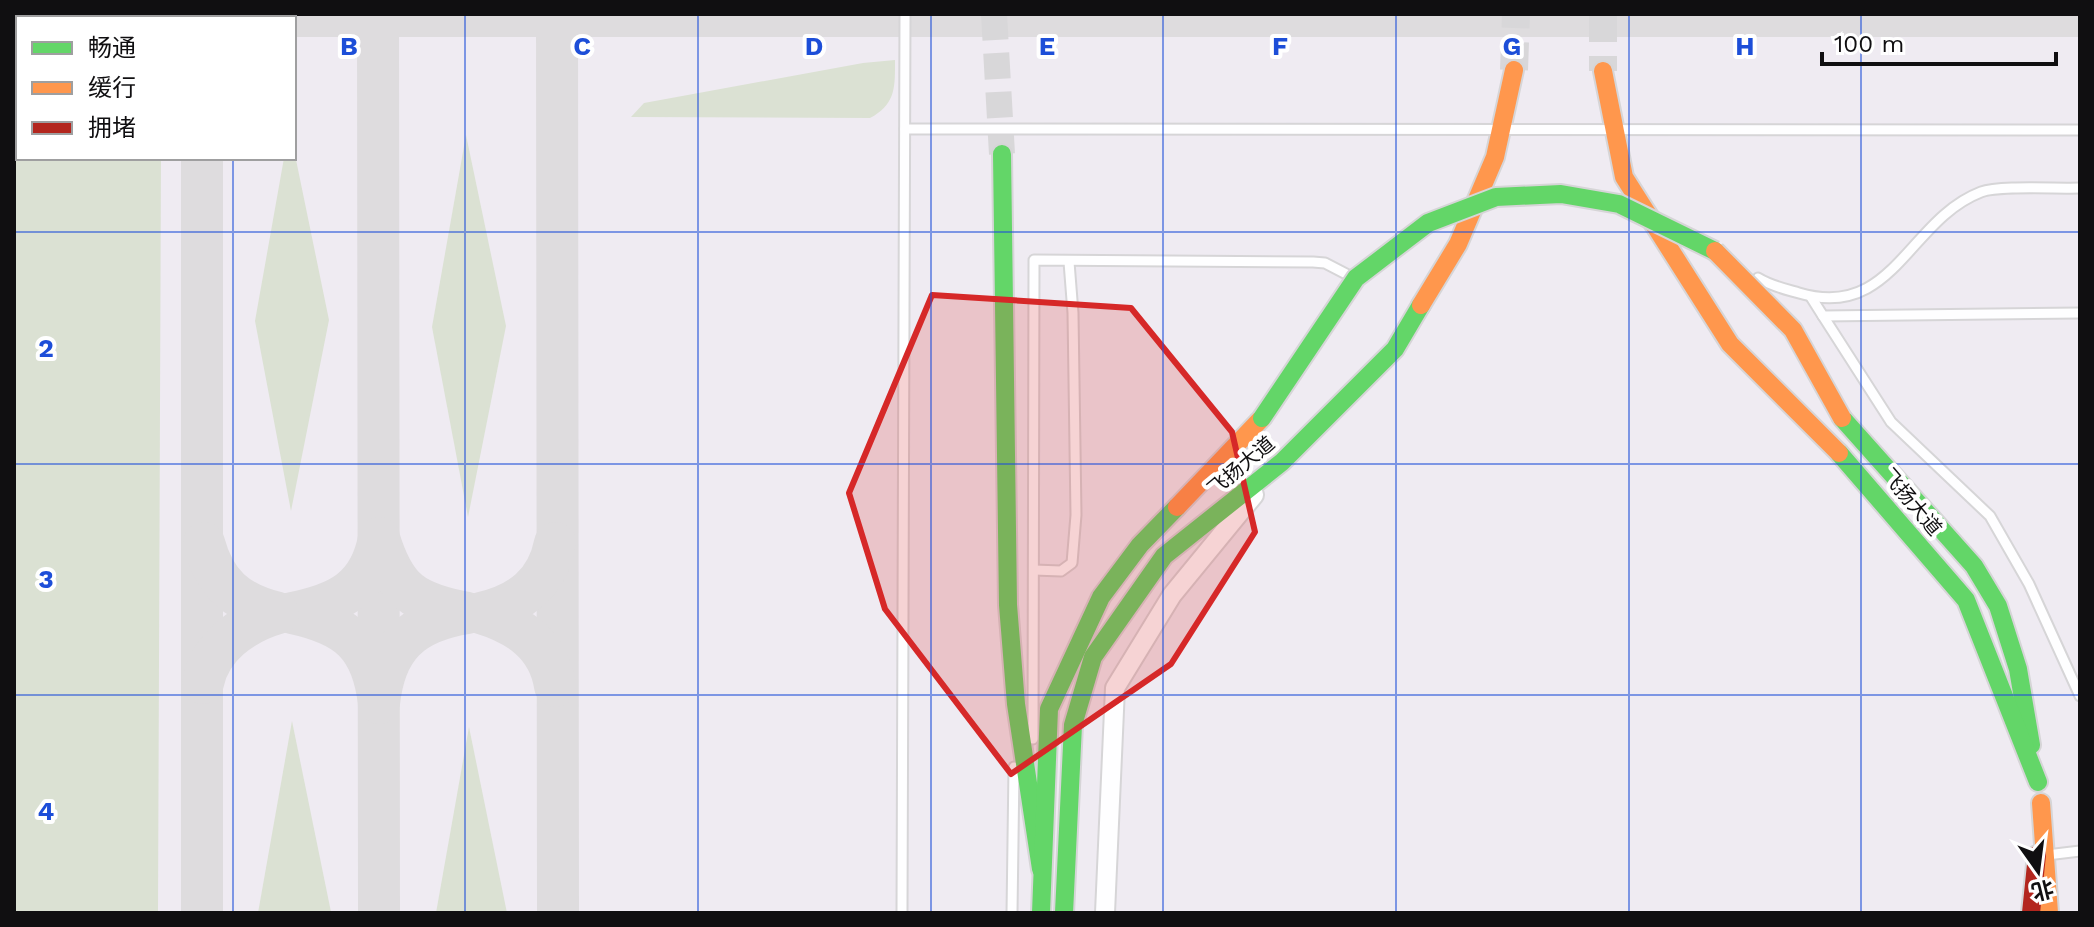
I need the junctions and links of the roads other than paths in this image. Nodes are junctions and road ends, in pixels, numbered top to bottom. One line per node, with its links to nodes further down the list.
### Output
1 (905, 14): 4 (lane)
2 (1514, 70): 14 (main road, 飞扬大道)
3 (1603, 71): 18 (main road, 飞扬大道)
4 (905, 129): 5 (lane); 24 (lane)
5 (2080, 130)
6 (1002, 154): 17 (main road)
7 (2080, 188): 11 (lane)
8 (1720, 253): 10 (main road, bridge); 11 (lane); 18 (main road, bridge)
9 (1069, 262): 10 (lane); 15 (lane); 15 (lane)
10 (1356, 278): 22 (main road, bridge)
11 (1811, 297): 13 (lane)
12 (2080, 313): 13 (lane)
13 (1823, 316): 16 (lane)
14 (1282, 462): 27 (main road, 飞扬大道); 28 (street)
15 (1034, 570): 19 (lane)
16 (2080, 696)
17 (1016, 704): 19 (main road); 25 (lane)
18 (2038, 782): 21 (main road)
19 (1030, 805): 22 (main road)
20 (2080, 851): 21 (lane)
21 (2044, 863): 23 (main road); 29 (main road); 30 (lane)
22 (1041, 869): 26 (main road)
23 (2026, 907)
24 (902, 913)
25 (1012, 913)
26 (1041, 913)
27 (1064, 913)
28 (1105, 913)
29 (2049, 913)
30 (2056, 913)

